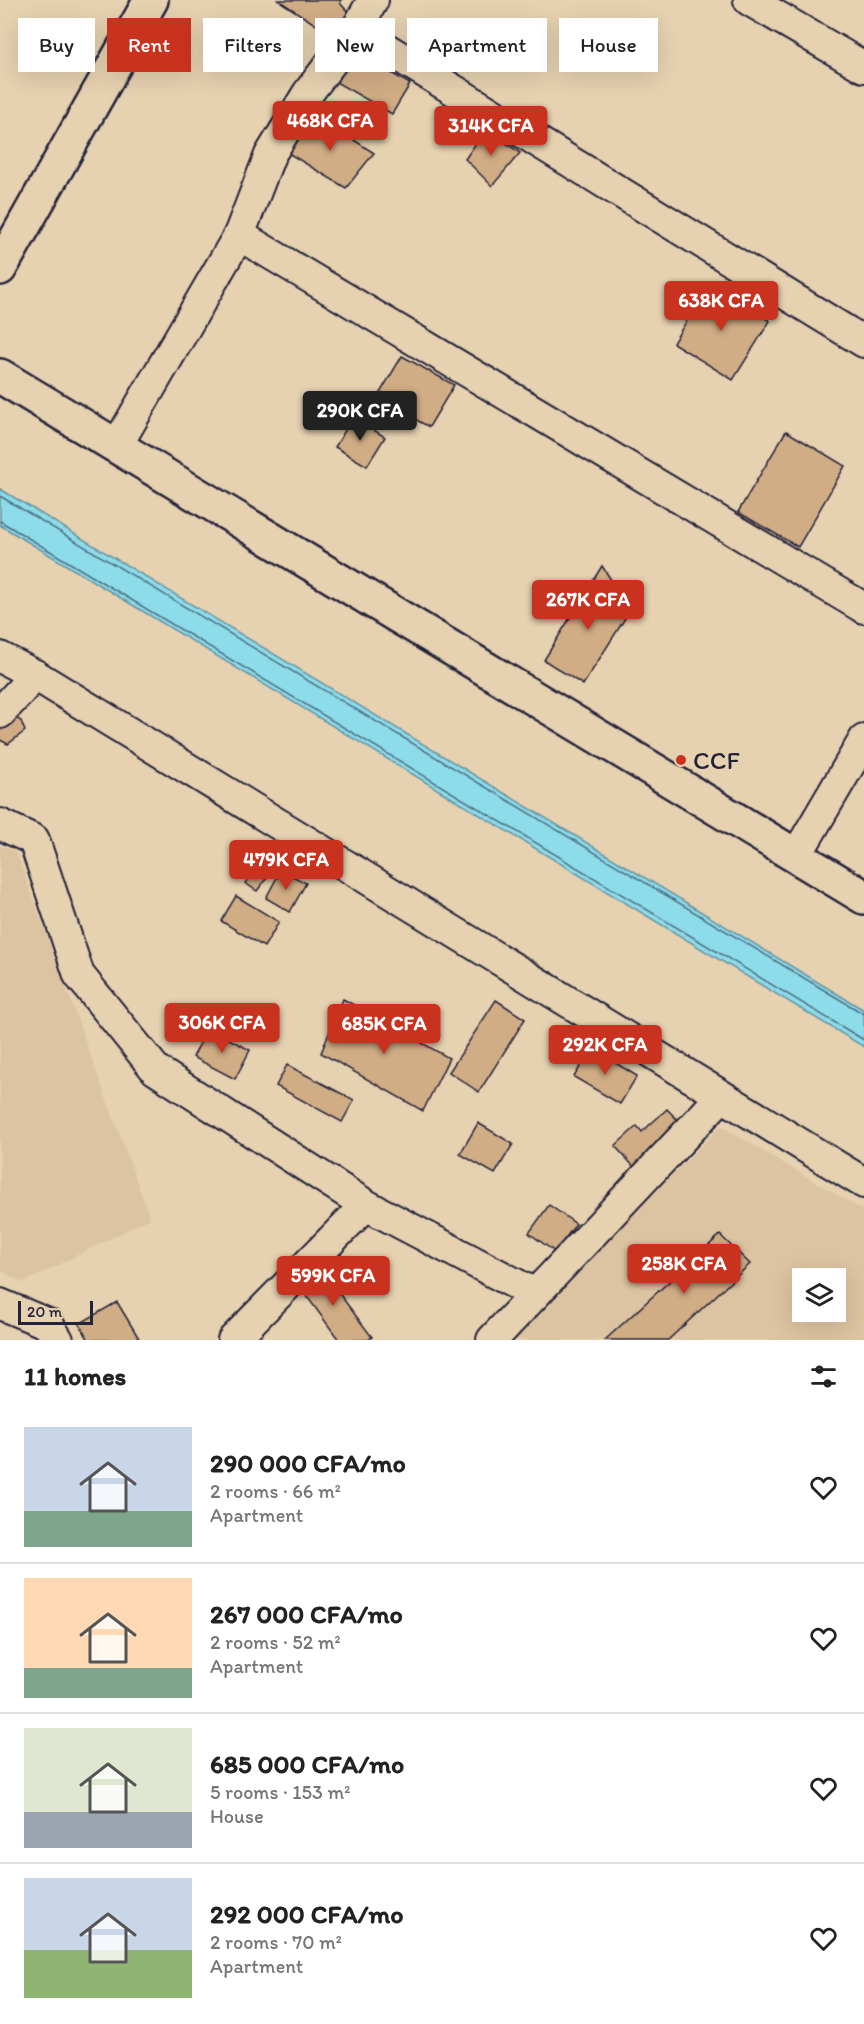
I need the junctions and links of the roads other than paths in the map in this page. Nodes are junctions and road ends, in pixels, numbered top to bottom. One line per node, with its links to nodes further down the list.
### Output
1 (151, 0): 9 (street)
2 (373, 0): 4 (street)
3 (749, 0): 6 (street)
4 (363, 18)
5 (395, 54): 10 (street)
6 (864, 67)
7 (324, 72): 8 (street)
8 (239, 235): 12 (street); 13 (street)
9 (0, 268)
10 (864, 342)
11 (0, 376): 12 (street)
12 (116, 447): 19 (street)
13 (864, 608)
14 (0, 657): 15 (street)
15 (35, 675): 16 (street); 21 (street)
16 (0, 713)
17 (864, 740): 19 (street)
18 (0, 824): 23 (street)
19 (796, 856): 20 (street)
20 (864, 897)
21 (721, 1098): 22 (street); 24 (street)
22 (864, 1183)
23 (366, 1205): 24 (street); 27 (street)
24 (535, 1294): 28 (street)
25 (0, 1304): 26 (street)
26 (58, 1340)
27 (233, 1340)
28 (492, 1340)

